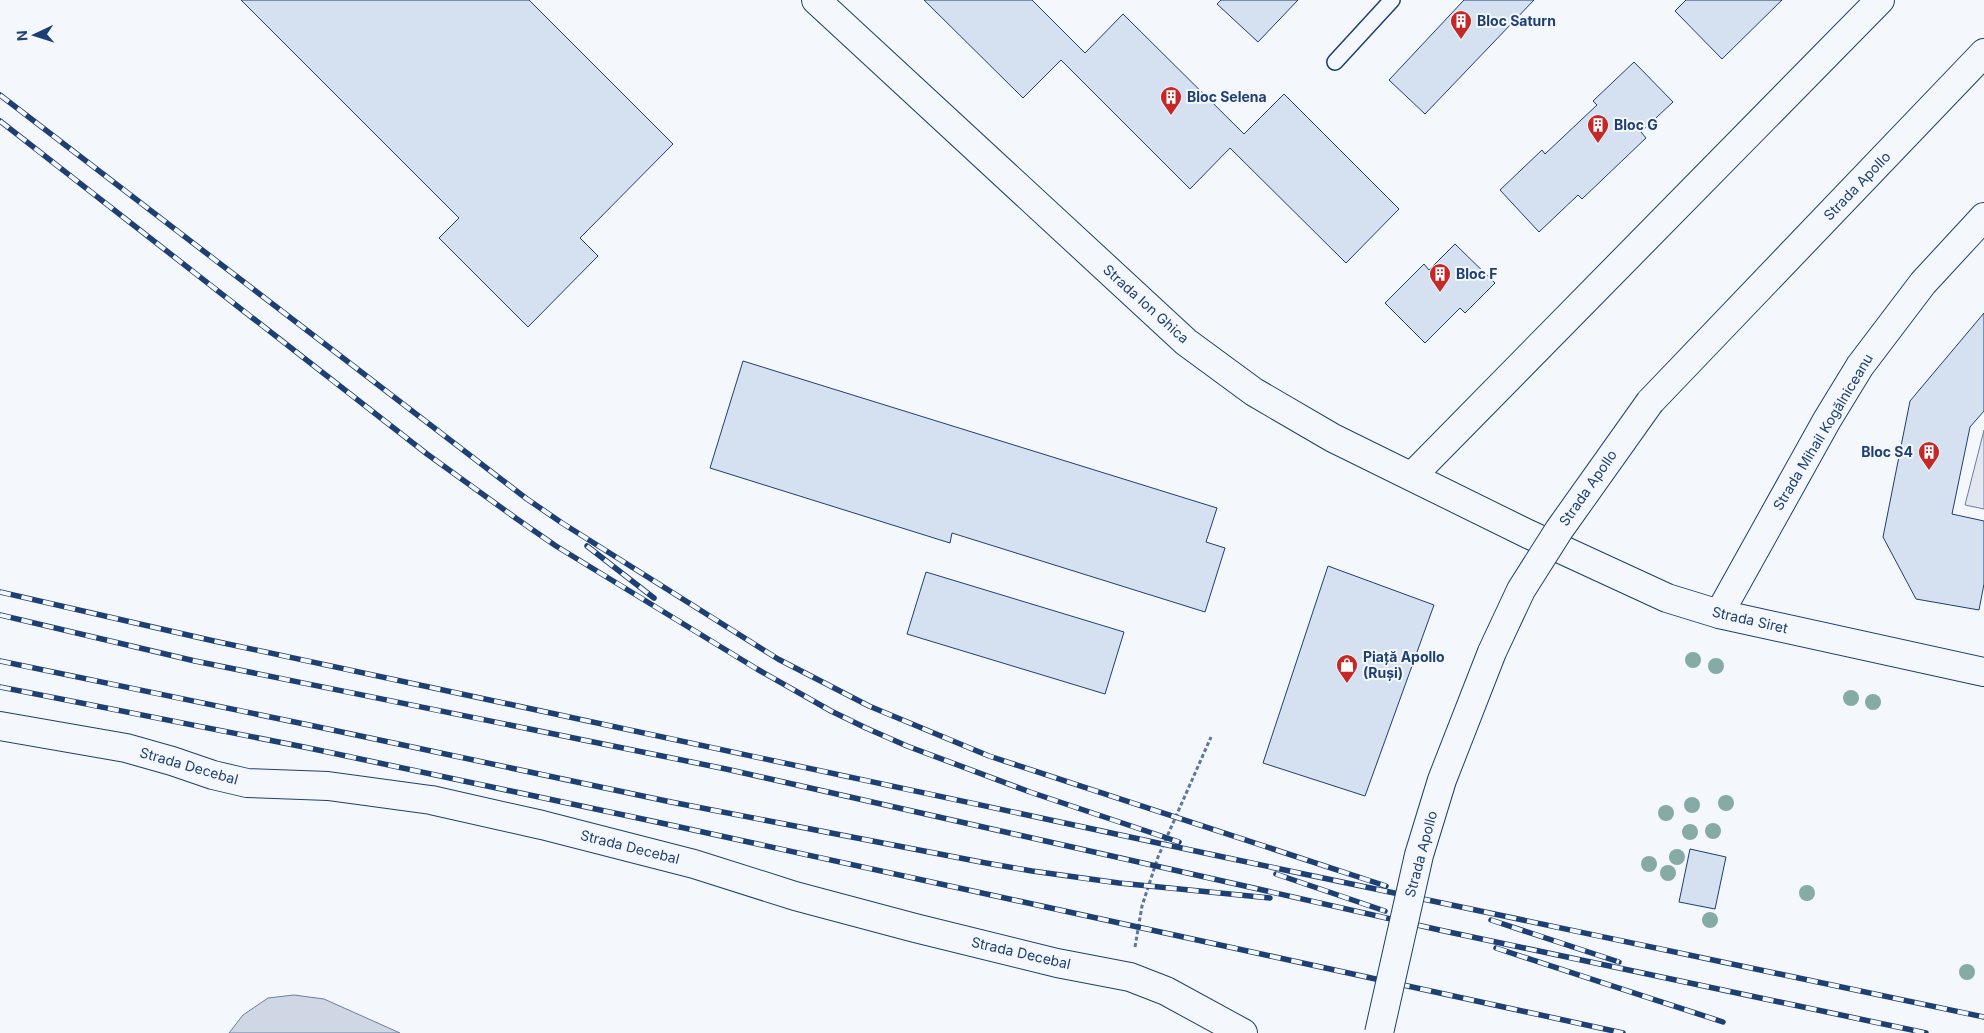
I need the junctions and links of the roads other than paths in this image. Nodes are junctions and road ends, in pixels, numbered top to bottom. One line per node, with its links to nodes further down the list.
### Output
1 (816, 0): 7 (street, Strada Ion Ghica)
2 (1392, 0): 5 (lane)
3 (1880, 0): 7 (street)
4 (1984, 53): 13 (street, Strada Apollo, bridge)
5 (1336, 62)
6 (1984, 217): 9 (street, Strada Mihail Kogălniceanu)
7 (1412, 476): 8 (street, Strada Ion Ghica)
8 (1528, 534): 9 (street, Strada Siret)
9 (1719, 614): 10 (street, Strada Siret)
10 (1984, 672)
11 (0, 726): 12 (street, Strada Decebal)
12 (1243, 1033)
13 (1379, 1033)

